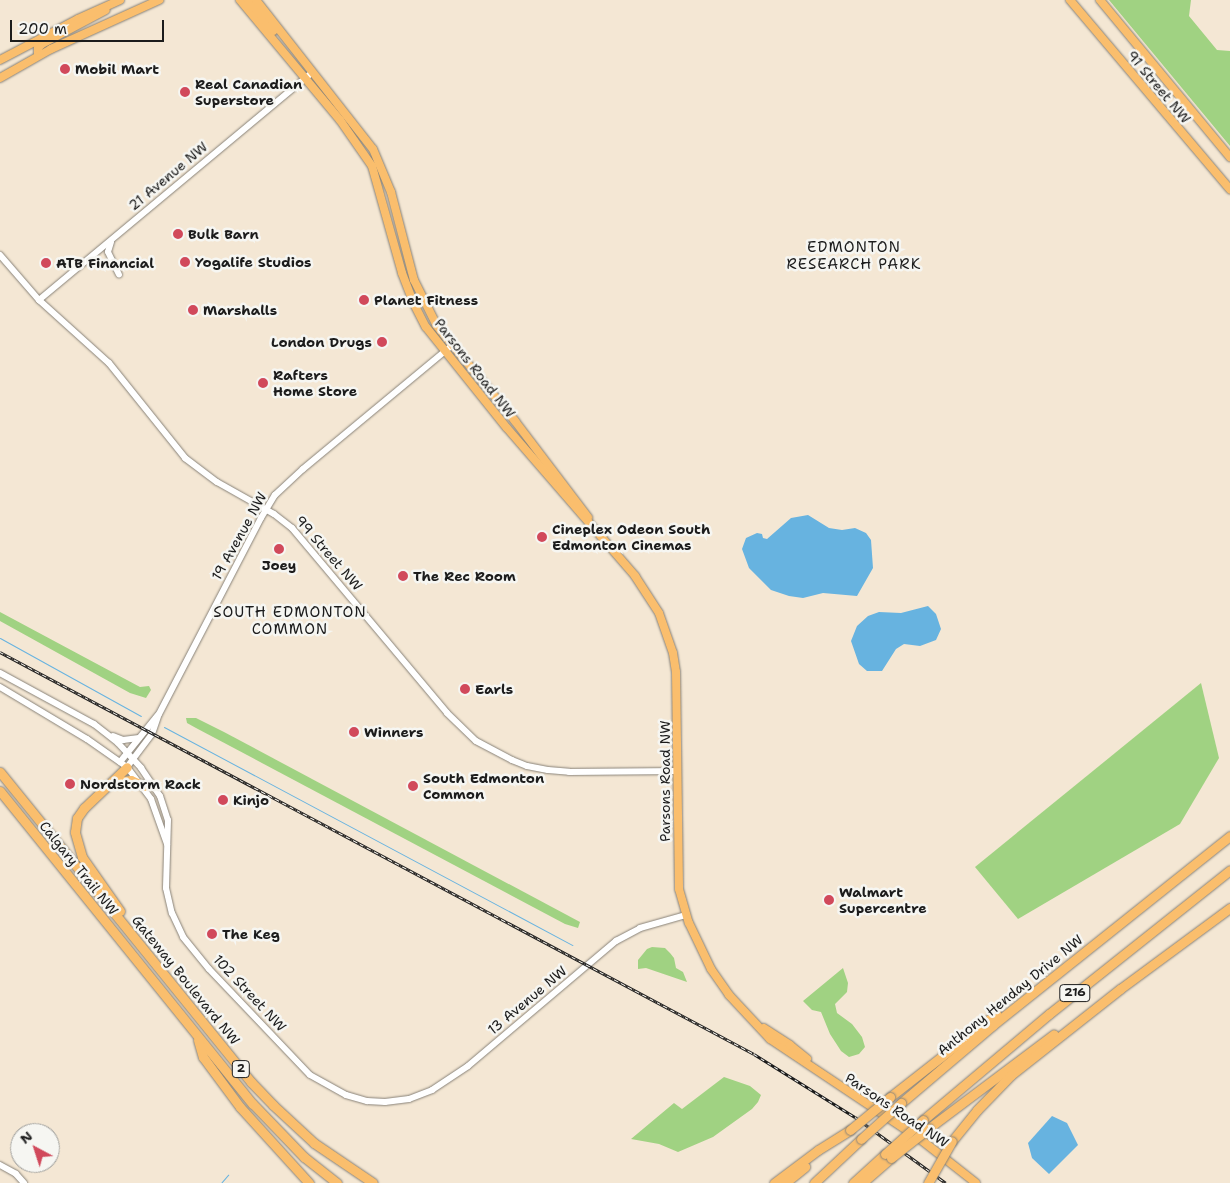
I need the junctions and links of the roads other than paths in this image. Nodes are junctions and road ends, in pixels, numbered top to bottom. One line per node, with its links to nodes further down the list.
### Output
1 (120, 0): 14 (main road); 15 (main road)
2 (159, 0): 10 (main road)
3 (236, 0): 12 (main road)
4 (240, 0): 12 (main road, Parsons Road NW)
5 (248, 0): 13 (main road)
6 (256, 0): 11 (main road, Parsons Road NW)
7 (263, 0): 11 (main road)
8 (1070, 0): 20 (main road, 91 Street NW)
9 (1100, 0): 19 (main road, 91 Street NW)
10 (151, 2): 14 (main road)
11 (270, 19): 13 (main road, Parsons Road NW)
12 (258, 23): 18 (main road, Parsons Road NW)
13 (294, 48): 16 (main road, Parsons Road NW)
14 (38, 55): 17 (main road)
15 (0, 60)
16 (314, 72): 18 (street, 21 Avenue NW); 25 (main road, Parsons Road NW)
17 (0, 78)
18 (306, 79): 21 (street, 21 Avenue NW); 26 (main road, Parsons Road NW)
19 (1230, 157)
20 (1230, 189)
21 (124, 228): 23 (street); 24 (street, 21 Avenue NW)
22 (0, 255): 24 (street, 99 Street NW)
23 (119, 275)
24 (39, 300): 27 (street, 99 Street NW)
25 (453, 346): 26 (street, 19 Avenue NW); 28 (main road, Parsons Road NW)
26 (445, 352): 27 (street, 19 Avenue NW); 28 (main road, Parsons Road NW)
27 (266, 509): 31 (street, 19 Avenue NW); 36 (street, 99 Street NW)
28 (598, 532): 36 (main road, Parsons Road NW)
29 (0, 672): 32 (street)
30 (0, 687): 35 (street)
31 (159, 714): 33 (street, 19 Avenue NW); 35 (street, 19 Avenue NW)
32 (107, 734): 33 (street); 34 (street, 102 Street NW)
33 (139, 738): 34 (street, 19 Avenue NW)
34 (128, 753): 35 (street, 102 Street NW); 35 (street, 19 Avenue NW)
35 (127, 763): 38 (highway); 39 (street, 102 Street NW); 42 (street, 102 Street NW)
36 (678, 771): 45 (main road, Parsons Road NW)
37 (0, 772): 46 (highway, Gateway Boulevard NW / 2)
38 (112, 783): 39 (highway); 46 (highway)
39 (144, 786): 42 (street, 102 Street NW)
40 (0, 791): 49 (highway, Calgary Trail NW / 2)
41 (1230, 836): 47 (highway, Anthony Henday Drive NW / 216)
42 (167, 845): 50 (street, 102 Street NW)
43 (1230, 870): 52 (highway, 216, bridge)
44 (1230, 908): 48 (highway)
45 (686, 916): 50 (street, 13 Avenue NW); 66 (main road, Parsons Road NW)
46 (139, 944): 54 (highway, Gateway Boulevard NW / 2)
47 (1056, 973): 51 (highway, bridge); 62 (highway, Anthony Henday Drive NW / 216, bridge)
48 (1120, 989): 52 (highway, bridge); 65 (highway, bridge)
49 (196, 1035): 56 (highway); 57 (highway, Calgary Trail NW / 2)
50 (385, 1102)
51 (850, 1130): 60 (highway); 61 (highway)
52 (888, 1156): 63 (highway, 216); 64 (highway)
53 (0, 1164): 55 (street)
54 (360, 1175): 58 (highway, Gateway Boulevard NW / 2); 59 (highway)
55 (24, 1183)
56 (309, 1183)
57 (337, 1183)
58 (373, 1183)
59 (383, 1183)
60 (774, 1183)
61 (785, 1183)
62 (814, 1183)
63 (853, 1183)
64 (862, 1183)
65 (928, 1183)
66 (976, 1183)

